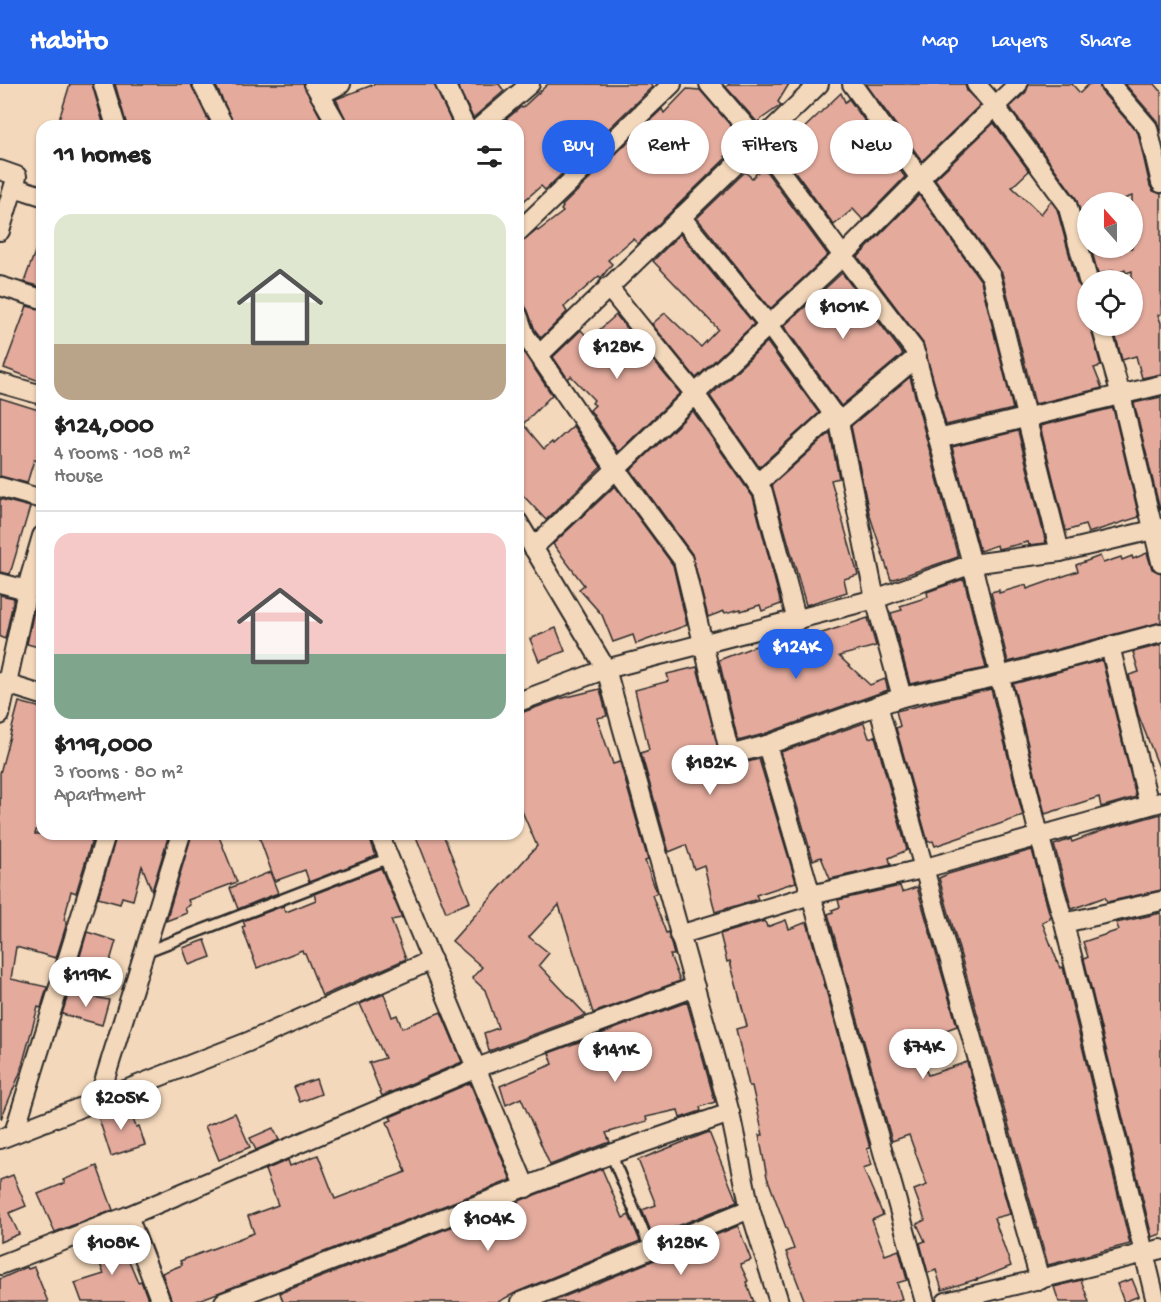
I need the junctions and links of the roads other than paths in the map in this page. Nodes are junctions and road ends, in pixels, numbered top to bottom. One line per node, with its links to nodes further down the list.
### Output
1 (103, 84): 15 (street)
2 (202, 84): 16 (street)
3 (341, 84): 13 (street)
4 (445, 84): 18 (street)
5 (530, 84): 19 (street)
6 (672, 84): 32 (street)
7 (709, 84): 20 (street)
8 (819, 84): 21 (street)
9 (852, 84): 26 (street)
10 (976, 84): 14 (street)
11 (1018, 84): 14 (street)
12 (1110, 84): 22 (street)
13 (317, 89): 17 (street)
14 (995, 106): 26 (street); 34 (street)
15 (114, 120)
16 (221, 120)
17 (335, 120)
18 (462, 120)
19 (488, 120)
20 (740, 120)
21 (782, 120)
22 (1154, 122): 27 (street)
23 (0, 170): 28 (street)
24 (726, 174): 30 (street)
25 (783, 174): 33 (street)
26 (920, 177): 33 (street); 48 (street)
27 (1161, 183)
28 (14, 187): 29 (street); 31 (street)
29 (36, 194)
30 (681, 217): 36 (street); 38 (street)
31 (2, 222)
32 (524, 226)
33 (843, 256): 38 (street); 42 (street)
34 (1085, 270)
35 (0, 286): 37 (street)
36 (608, 287): 41 (street); 46 (street)
37 (36, 297)
38 (769, 325): 46 (street); 49 (street)
39 (1104, 336): 47 (street)
40 (524, 341): 41 (street)
41 (539, 355): 51 (street)
42 (916, 357): 49 (street); 50 (street)
43 (0, 383): 45 (street)
44 (1161, 385): 47 (street)
45 (36, 393)
46 (695, 394): 51 (street); 52 (street)
47 (1121, 395): 48 (street); 55 (street)
48 (1026, 417): 50 (street); 58 (street)
49 (836, 418): 52 (street); 64 (street)
50 (938, 439): 60 (street)
51 (616, 469): 57 (street); 67 (street)
52 (757, 484): 65 (street)
53 (0, 487): 54 (street)
54 (36, 497)
55 (1157, 529): 58 (street); 59 (street)
56 (524, 532): 57 (street)
57 (533, 548): 69 (street)
58 (1060, 552): 60 (street)
59 (1161, 562)
60 (972, 564): 64 (street); 70 (street)
61 (36, 567): 62 (street)
62 (33, 582): 63 (street); 71 (street)
63 (0, 583)
64 (875, 599): 65 (street); 73 (street)
65 (796, 621): 67 (street)
66 (1161, 633): 68 (street)
67 (704, 643): 69 (street); 77 (street)
68 (1110, 646): 70 (street); 78 (street)
69 (606, 669): 74 (street); 88 (street)
70 (1000, 676): 73 (street); 79 (street)
71 (3, 683): 72 (street); 76 (street)
72 (36, 693)
73 (902, 697): 75 (street)
74 (524, 700)
75 (878, 705): 77 (street); 84 (street)
76 (0, 714)
77 (767, 745): 85 (street)
78 (1155, 804): 79 (street)
79 (1039, 835): 84 (street); 87 (street)
80 (104, 840): 95 (street)
81 (178, 840): 89 (street)
82 (382, 840): 83 (street)
83 (389, 858): 89 (lane); 90 (street)
84 (922, 869): 85 (street); 103 (street)
85 (811, 895): 88 (street); 109 (street)
86 (1161, 901): 87 (street)
87 (1064, 923): 101 (street)
88 (679, 935): 91 (street)
89 (144, 952): 93 (street)
90 (432, 960): 92 (street); 93 (street)
91 (695, 987): 92 (street); 94 (street)
92 (477, 1068): 97 (street); 99 (street)
93 (98, 1101): 95 (street)
94 (730, 1113): 96 (street); 98 (street)
95 (7, 1136)
96 (610, 1154): 97 (street); 100 (lane)
97 (526, 1188): 104 (street)
98 (750, 1209): 100 (street); 108 (street)
99 (128, 1216): 102 (street); 105 (street)
100 (651, 1250): 107 (street)
101 (1152, 1251): 103 (street); 111 (street)
102 (0, 1264)
103 (1040, 1280): 110 (street)
104 (259, 1295): 106 (street)
105 (162, 1302)
106 (224, 1302)
107 (521, 1302)
108 (779, 1302)
109 (925, 1302)
110 (946, 1302)
111 (1156, 1302)

